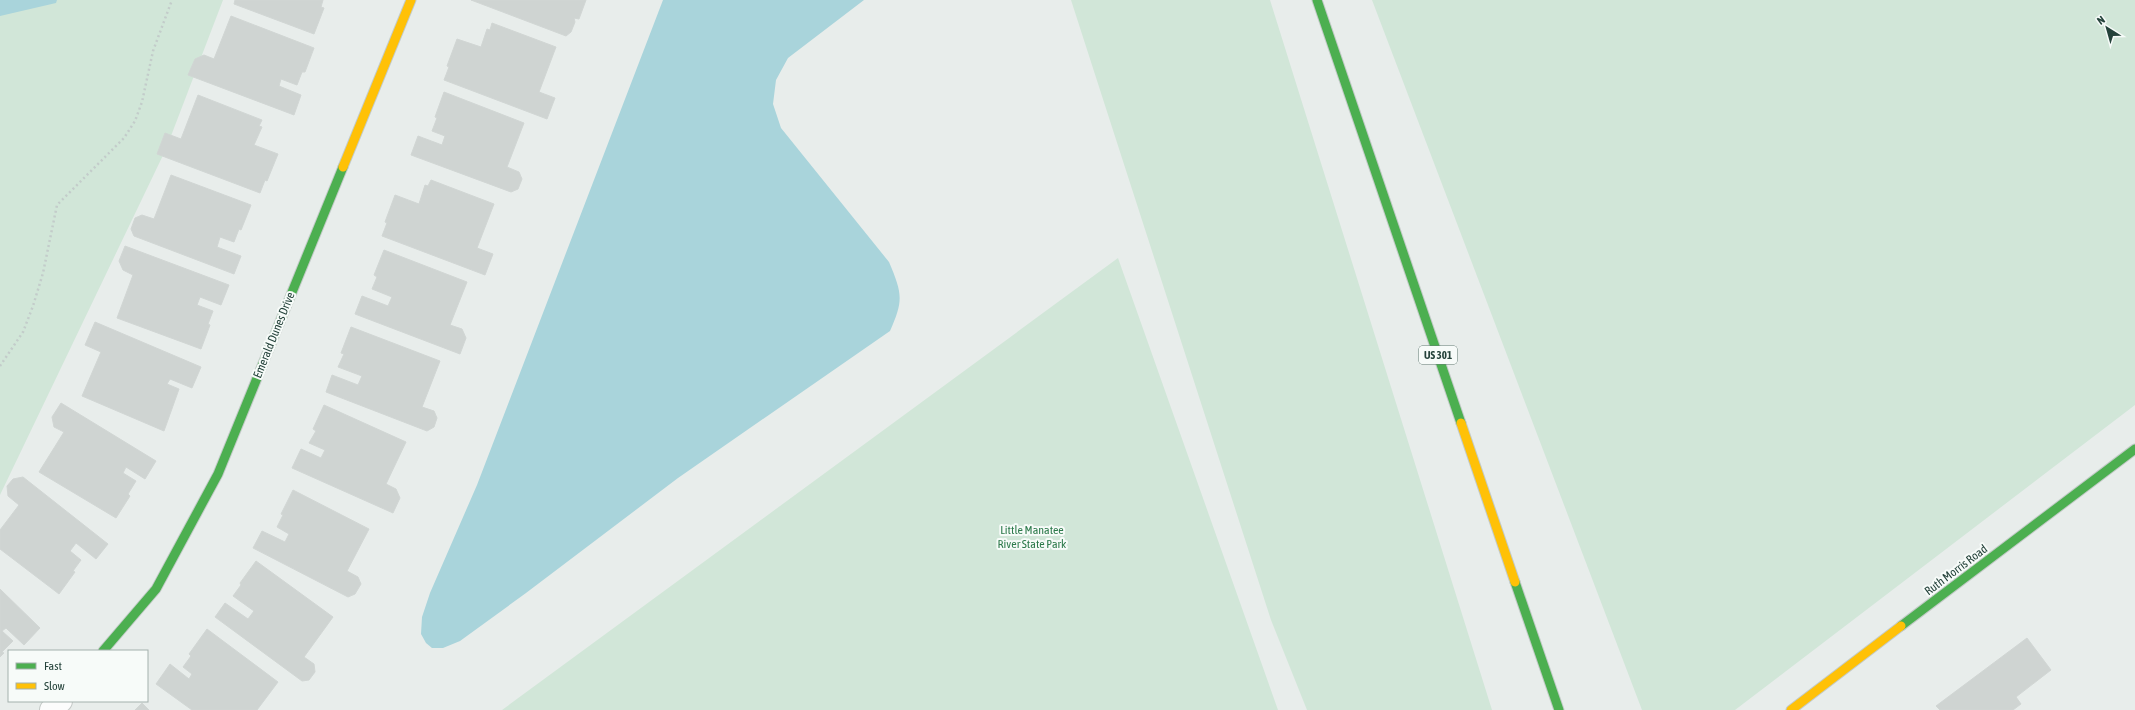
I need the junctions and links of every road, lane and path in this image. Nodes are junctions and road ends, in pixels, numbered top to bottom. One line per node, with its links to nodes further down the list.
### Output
1 (172, 0): 4 (path)
2 (411, 0): 6 (street, Emerald Dunes Drive)
3 (1317, 0): 9 (street, US 301)
4 (0, 366)
5 (2135, 448): 10 (street, Ruth Morris Road)
6 (104, 650)
7 (60, 702): 8 (street)
8 (51, 710)
9 (1559, 710)
10 (1791, 710)

